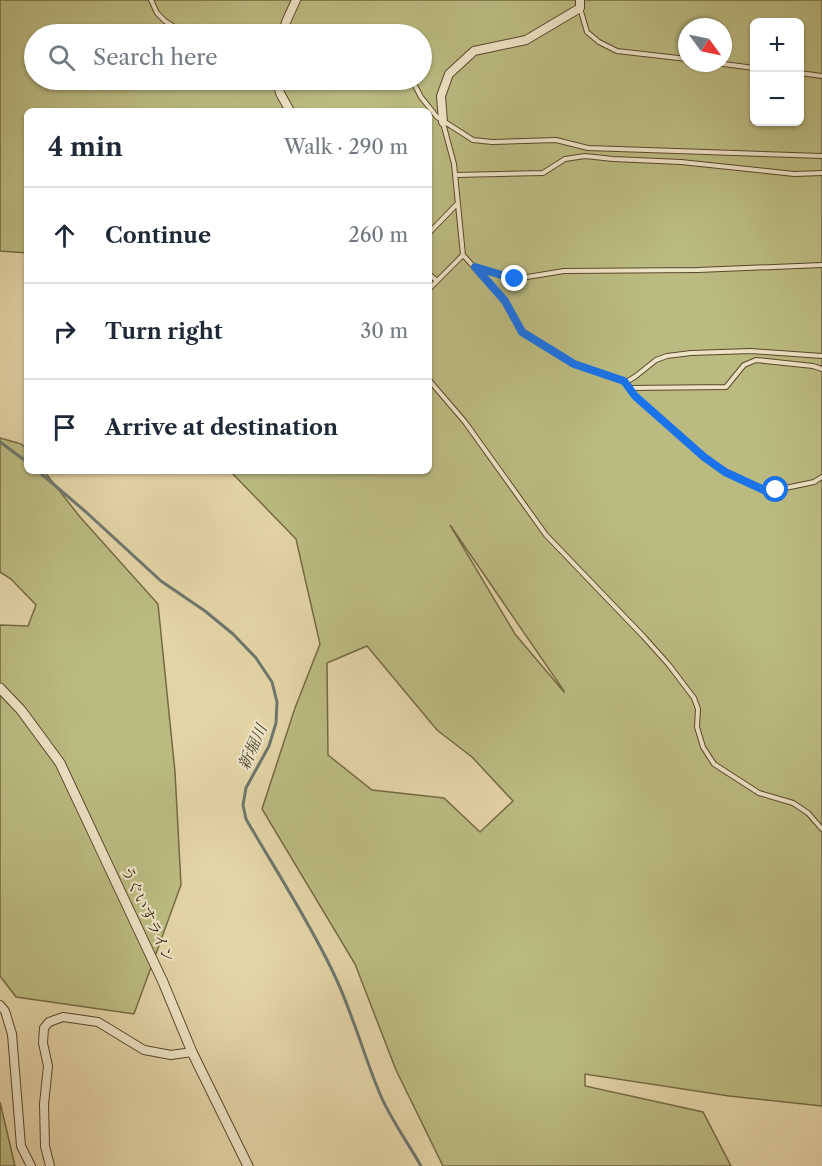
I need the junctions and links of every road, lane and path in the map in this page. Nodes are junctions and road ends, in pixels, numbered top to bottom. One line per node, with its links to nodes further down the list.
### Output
1 (151, 0): 4 (lane)
2 (296, 0): 5 (street)
3 (580, 4): 6 (lane); 16 (street)
4 (170, 24)
5 (286, 24)
6 (678, 58)
7 (732, 65): 8 (lane)
8 (750, 67)
9 (804, 74): 10 (lane)
10 (822, 76)
11 (279, 90): 13 (street)
12 (417, 90): 14 (lane)
13 (288, 108)
14 (427, 108)
15 (432, 115): 16 (lane)
16 (443, 122): 17 (lane); 19 (lane)
17 (822, 156)
18 (822, 173): 19 (lane)
19 (455, 175): 20 (lane)
20 (458, 204): 21 (lane); 22 (lane)
21 (432, 230)
22 (463, 255): 24 (lane); 26 (lane)
23 (822, 265): 24 (lane)
24 (475, 267): 30 (lane)
25 (432, 277): 26 (lane)
26 (437, 281): 27 (lane)
27 (432, 286)
28 (822, 356): 30 (lane)
29 (822, 369): 32 (lane)
30 (624, 381): 32 (lane)
31 (432, 384): 35 (lane)
32 (630, 388): 33 (lane)
33 (822, 477)
34 (0, 688): 37 (street, うぐいすライン)
35 (822, 829)
36 (0, 1005): 38 (street)
37 (192, 1052): 39 (street); 40 (street, うぐいすライン)
38 (31, 1166)
39 (50, 1166)
40 (248, 1166)

